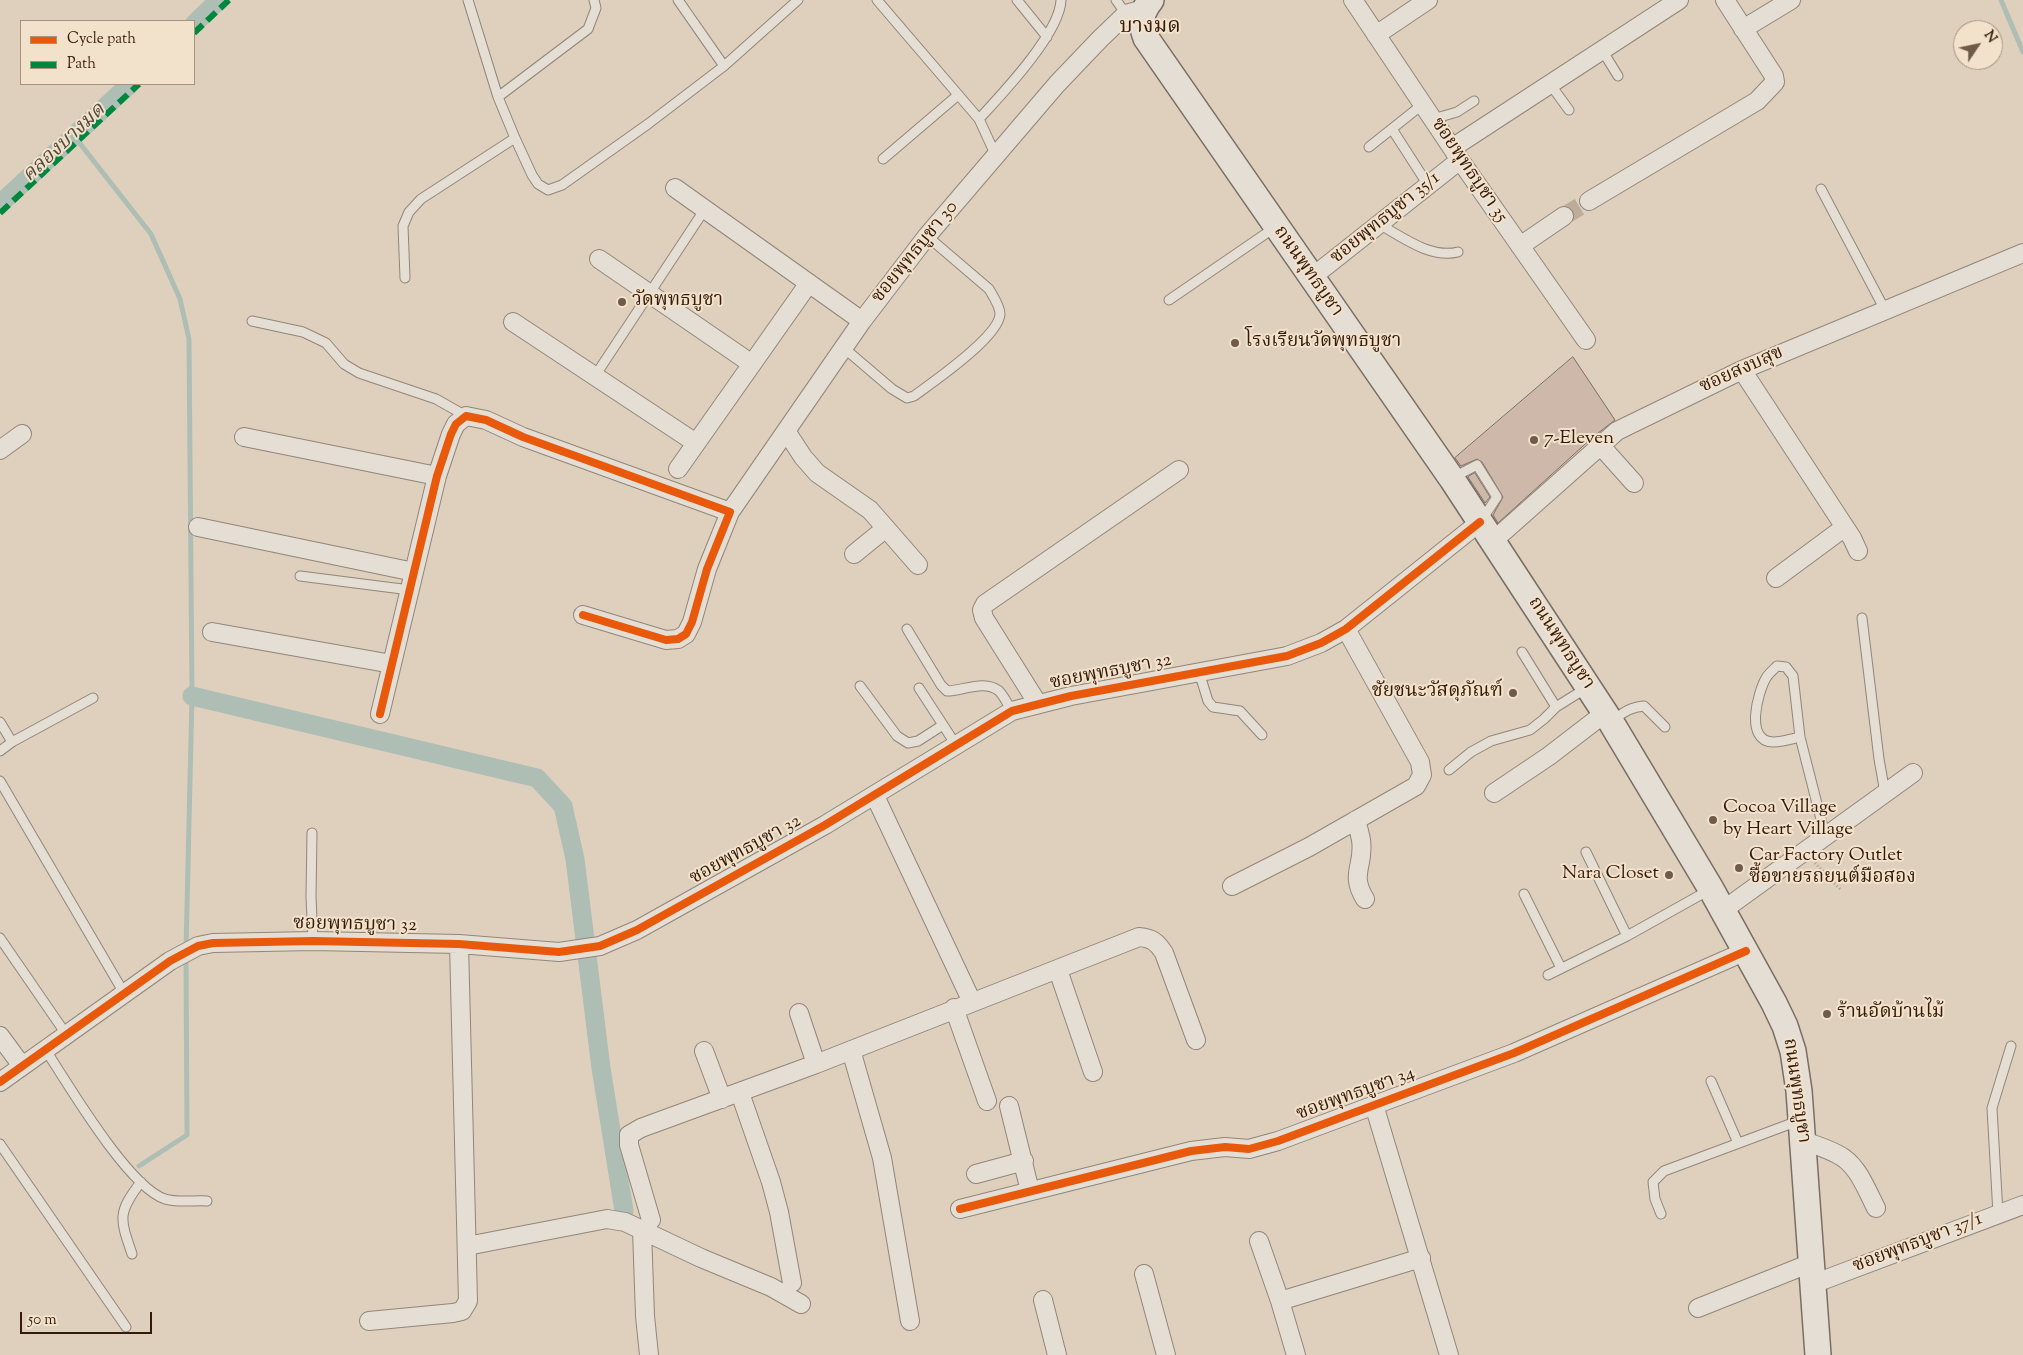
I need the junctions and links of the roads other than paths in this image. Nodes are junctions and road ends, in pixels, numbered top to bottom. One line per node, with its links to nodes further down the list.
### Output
1 (468, 0): 22 (lane)
2 (594, 0): 22 (lane)
3 (678, 0): 18 (lane)
4 (798, 0): 18 (lane)
5 (877, 0): 21 (lane)
6 (1017, 0): 16 (lane)
7 (1061, 0): 16 (lane)
8 (1353, 0): 15 (street, ซอยพุทธบูชา 35)
9 (1428, 0): 15 (street)
10 (1679, 0): 17 (street, ซอยพุทธบูชา 35/1)
11 (1725, 0): 14 (street)
12 (1791, 0): 14 (street)
13 (1134, 6): 32 (street, ซอยพุทธบูชา 30); 41 (main road, ถนนพุทธบูชา)
14 (1743, 29): 37 (street)
15 (1376, 35): 24 (street, ซอยพุทธบูชา 35)
16 (1047, 37): 26 (lane)
17 (1602, 50): 19 (lane); 20 (street, ซอยพุทธบูชา 35/1)
18 (724, 66): 29 (lane)
19 (1618, 76)
20 (1550, 84): 25 (lane); 31 (street, ซอยพุทธบูชา 35/1)
21 (958, 95): 26 (lane); 33 (lane)
22 (498, 97): 29 (lane)
23 (1474, 101): 27 (lane)
24 (1423, 104): 27 (street, ซอยพุทธบูชา 35); 28 (lane)
25 (1569, 110)
26 (979, 119): 32 (lane)
27 (1433, 119): 31 (street, ซอยพุทธบูชา 35)
28 (1392, 129): 30 (lane); 34 (lane)
29 (515, 138): 47 (lane)
30 (1369, 147)
31 (1456, 154): 34 (street, ซอยพุทธบูชา 35/1); 43 (street, ซอยพุทธบูชา 35)
32 (996, 156): 42 (street, ซอยพุทธบูชา 30)
33 (883, 159)
34 (1428, 185): 40 (street, ซอยพุทธบูชา 35/1)
35 (676, 188): 38 (street)
36 (1821, 189): 52 (lane)
37 (1589, 201)
38 (705, 210): 49 (street); 50 (lane)
39 (1564, 216): 43 (street)
40 (1379, 224): 44 (lane); 48 (street, ซอยพุทธบูชา 35/1)
41 (1276, 227): 48 (main road, ถนนพุทธบูชา); 51 (lane)
42 (928, 236): 54 (street, ซอยพุทธบูชา 30); 57 (lane)
43 (1520, 246): 56 (street, ซอยพุทธบูชา 35)
44 (1458, 252)
45 (2023, 253): 52 (street, ซอยสงบสุข)
46 (599, 259): 50 (street)
47 (405, 278)
48 (1311, 278): 76 (main road, ถนนพุทธบูชา)
49 (809, 283): 54 (street); 58 (street)
50 (649, 294): 58 (street); 60 (lane)
51 (1170, 300)
52 (1884, 310): 59 (street, ซอยสงบสุข)
53 (252, 321): 61 (lane)
54 (862, 321): 57 (street, ซอยพุทธบูชา 30)
55 (513, 322): 60 (street)
56 (1586, 340)
57 (844, 348): 62 (street, ซอยพุทธบูชา 30)
58 (752, 364): 65 (street)
59 (1742, 370): 66 (street, ซอยสงบสุข); 74 (street)
60 (595, 376): 65 (street)
61 (466, 416): 70 (street); 72 (street)
62 (786, 431): 72 (street, ซอยพุทธบูชา 30); 75 (street)
63 (22, 434): 67 (street)
64 (244, 437): 70 (street)
65 (696, 443): 68 (street)
66 (1600, 445): 71 (street); 76 (street, ซอยสงบสุข)
67 (0, 450)
68 (678, 470)
69 (1179, 470): 96 (street)
70 (437, 476): 80 (street)
71 (1634, 483)
72 (730, 512): 84 (street, ซอยพุทธบูชา 30)
73 (198, 527): 80 (street)
74 (1845, 527): 77 (street); 82 (street)
75 (886, 528): 78 (street); 79 (street)
76 (1487, 532): 87 (street, ซอยพุทธบูชา 32); 93 (main road, ถนนพุทธบูชา)
77 (1858, 551)
78 (854, 554)
79 (918, 565)
80 (414, 572): 83 (street)
81 (300, 576): 83 (lane)
82 (1776, 578)
83 (410, 590): 90 (street)
84 (583, 614)
85 (1862, 618): 113 (lane)
86 (907, 629): 98 (lane)
87 (1346, 629): 91 (street, ซอยพุทธบูชา 32); 115 (street)
88 (212, 632): 90 (street)
89 (1522, 652): 97 (lane)
90 (392, 664): 99 (street)
91 (1199, 672): 96 (street, ซอยพุทธบูชา 32); 104 (lane)
92 (860, 686): 102 (lane)
93 (1588, 687): 97 (lane); 100 (main road, ถนนพุทธบูชา)
94 (919, 688): 102 (lane)
95 (93, 698): 106 (lane)
96 (1038, 704): 98 (street, ซอยพุทธบูชา 32)
97 (1556, 707): 109 (lane)
98 (1012, 711): 107 (street, ซอยพุทธบูชา 32)
99 (380, 714)
100 (1608, 718): 103 (lane); 112 (street); 122 (main road, ถนนพุทธบูชา)
101 (0, 722): 106 (lane)
102 (943, 725): 107 (lane)
103 (1665, 727)
104 (1262, 735)
105 (1800, 737): 105 (lane); 117 (lane)
106 (12, 742): 108 (lane)
107 (956, 745): 114 (street, ซอยพุทธบูชา 32)
108 (0, 751)
109 (1449, 770)
110 (1913, 773): 113 (street)
111 (0, 781): 131 (lane)
112 (1494, 793)
113 (1884, 794): 117 (street)
114 (875, 796): 126 (street, ซอยพุทธบูชา 32); 132 (street)
115 (1356, 820): 119 (street); 121 (street)
116 (312, 833): 125 (lane)
117 (1825, 836): 122 (street)
118 (1586, 852): 123 (lane)
119 (1232, 886)
120 (1524, 894): 128 (lane)
121 (1366, 899)
122 (1717, 900): 123 (lane); 127 (main road, ถนนพุทธบูชา)
123 (1627, 936): 128 (lane)
124 (0, 938): 135 (lane)
125 (313, 942): 126 (street, ซอยพุทธบูชา 32); 131 (street, ซอยพุทธบูชา 32)
126 (459, 944): 167 (street)
127 (1746, 951): 150 (street, ซอยพุทธบูชา 34); 152 (main road, ถนนพุทธบูชา)
128 (1561, 968): 130 (lane)
129 (1058, 970): 132 (street); 137 (street); 144 (street)
130 (1548, 975)
131 (124, 993): 135 (street, ซอยพุทธบูชา 32)
132 (972, 1002): 133 (street)
133 (954, 1008): 140 (street); 149 (street)
134 (799, 1013): 142 (street)
135 (66, 1034): 139 (street, ซอยพุทธบูชา 32)
136 (0, 1036): 143 (street)
137 (1196, 1040)
138 (2011, 1046): 164 (lane)
139 (45, 1049): 143 (street, ซอยพุทธบูชา 32); 157 (lane)
140 (851, 1050): 142 (street); 177 (street)
141 (704, 1051): 148 (street)
142 (816, 1064): 147 (street)
143 (22, 1066): 146 (street, ซอยพุทธบูชา 32)
144 (1094, 1072)
145 (1711, 1081): 153 (lane)
146 (0, 1082)
147 (740, 1093): 148 (street); 172 (street)
148 (722, 1099): 165 (street)
149 (987, 1101)
150 (1374, 1105): 158 (street, ซอยพุทธบูชา 34); 169 (street)
151 (1009, 1106): 155 (street)
152 (1803, 1130): 153 (lane); 161 (street); 171 (main road, ถนนพุทธบูชา)
153 (1738, 1143): 163 (lane)
154 (0, 1144): 179 (lane)
155 (1024, 1162): 156 (street); 158 (street)
156 (976, 1174)
157 (141, 1182): 159 (lane); 168 (lane)
158 (1030, 1190): 162 (street, ซอยพุทธบูชา 34)
159 (207, 1201)
160 (2023, 1205): 164 (street, ซอยพุทธบูชา 37/1)
161 (1876, 1208)
162 (960, 1209)
163 (1661, 1214)
164 (1998, 1214): 171 (street, ซอยพุทธบูชา 37/1)
165 (646, 1225): 167 (street); 175 (street); 180 (street)
166 (1259, 1241): 174 (street)
167 (467, 1246): 178 (street)
168 (132, 1254)
169 (1421, 1258): 174 (street); 184 (street)
170 (1144, 1274): 182 (street)
171 (1812, 1274): 176 (street, ซอยพุทธบูชา 37/1); 185 (main road, ถนนพุทธบูชา)
172 (792, 1283)
173 (1043, 1300): 181 (street)
174 (1280, 1301): 183 (street)
175 (801, 1304)
176 (1698, 1308)
177 (910, 1320)
178 (369, 1321)
179 (126, 1327)
180 (649, 1355)
181 (1057, 1355)
182 (1166, 1355)
183 (1296, 1355)
184 (1450, 1355)
185 (1818, 1355)

